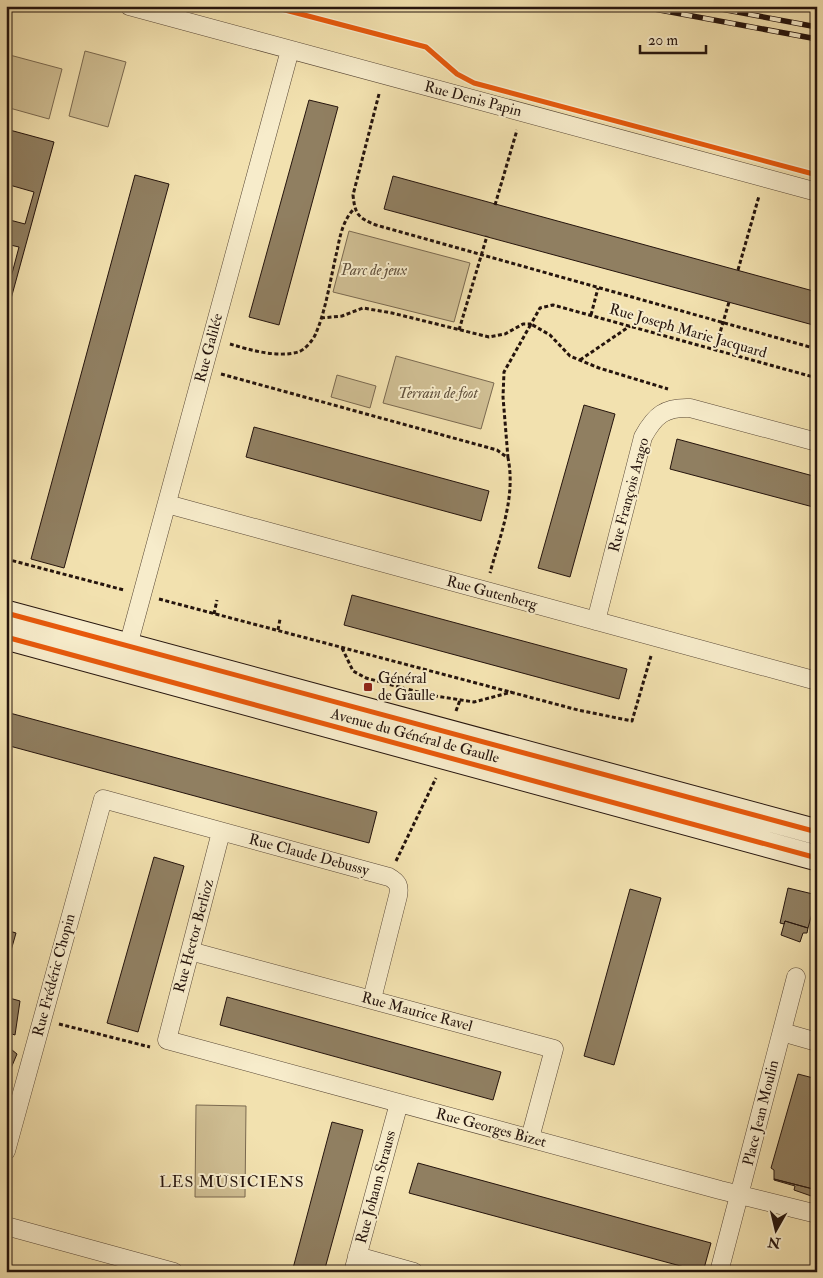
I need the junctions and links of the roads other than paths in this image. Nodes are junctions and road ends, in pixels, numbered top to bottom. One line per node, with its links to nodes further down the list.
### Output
1 (129, 6): 2 (street, Rue Denis Papin)
2 (290, 50): 3 (street, Rue Denis Papin); 5 (street, Rue Galilée)
3 (817, 192)
4 (817, 442): 7 (street, Rue François Arago)
5 (166, 504): 7 (street, Rue Gutenberg); 9 (street, Rue Galilée)
6 (6, 613): 9 (main road, Avenue du Général de Gaulle)
7 (596, 621): 10 (street, Rue Gutenberg)
8 (6, 636): 14 (main road, Avenue du Général de Gaulle)
9 (128, 646): 13 (main road, Avenue du Général de Gaulle)
10 (817, 681)
11 (103, 799): 12 (street, Rue Claude Debussy); 23 (street, Rue Frédéric Chopin)
12 (221, 832): 15 (street, Rue Hector Berlioz); 17 (street, Rue Claude Debussy)
13 (817, 832)
14 (817, 858)
15 (190, 951): 17 (street, Rue Maurice Ravel); 19 (street, Rue Hector Berlioz)
16 (796, 977): 18 (street, Place Jean Moulin)
17 (372, 999): 22 (street, Rue Maurice Ravel)
18 (782, 1032): 20 (street); 24 (street, Place Jean Moulin)
19 (167, 1040): 21 (street, Rue Georges Bizet)
20 (817, 1042)
21 (400, 1103): 22 (street, Rue Georges Bizet); 27 (street, Rue Johann Strauss)
22 (530, 1138): 24 (street, Rue Georges Bizet)
23 (6, 1151)
24 (739, 1195): 25 (street, Rue Georges Bizet); 30 (street, Place Jean Moulin)
25 (817, 1214)
26 (6, 1226): 28 (street)
27 (355, 1264): 29 (street)
28 (174, 1272)
29 (414, 1272)
30 (719, 1272)

